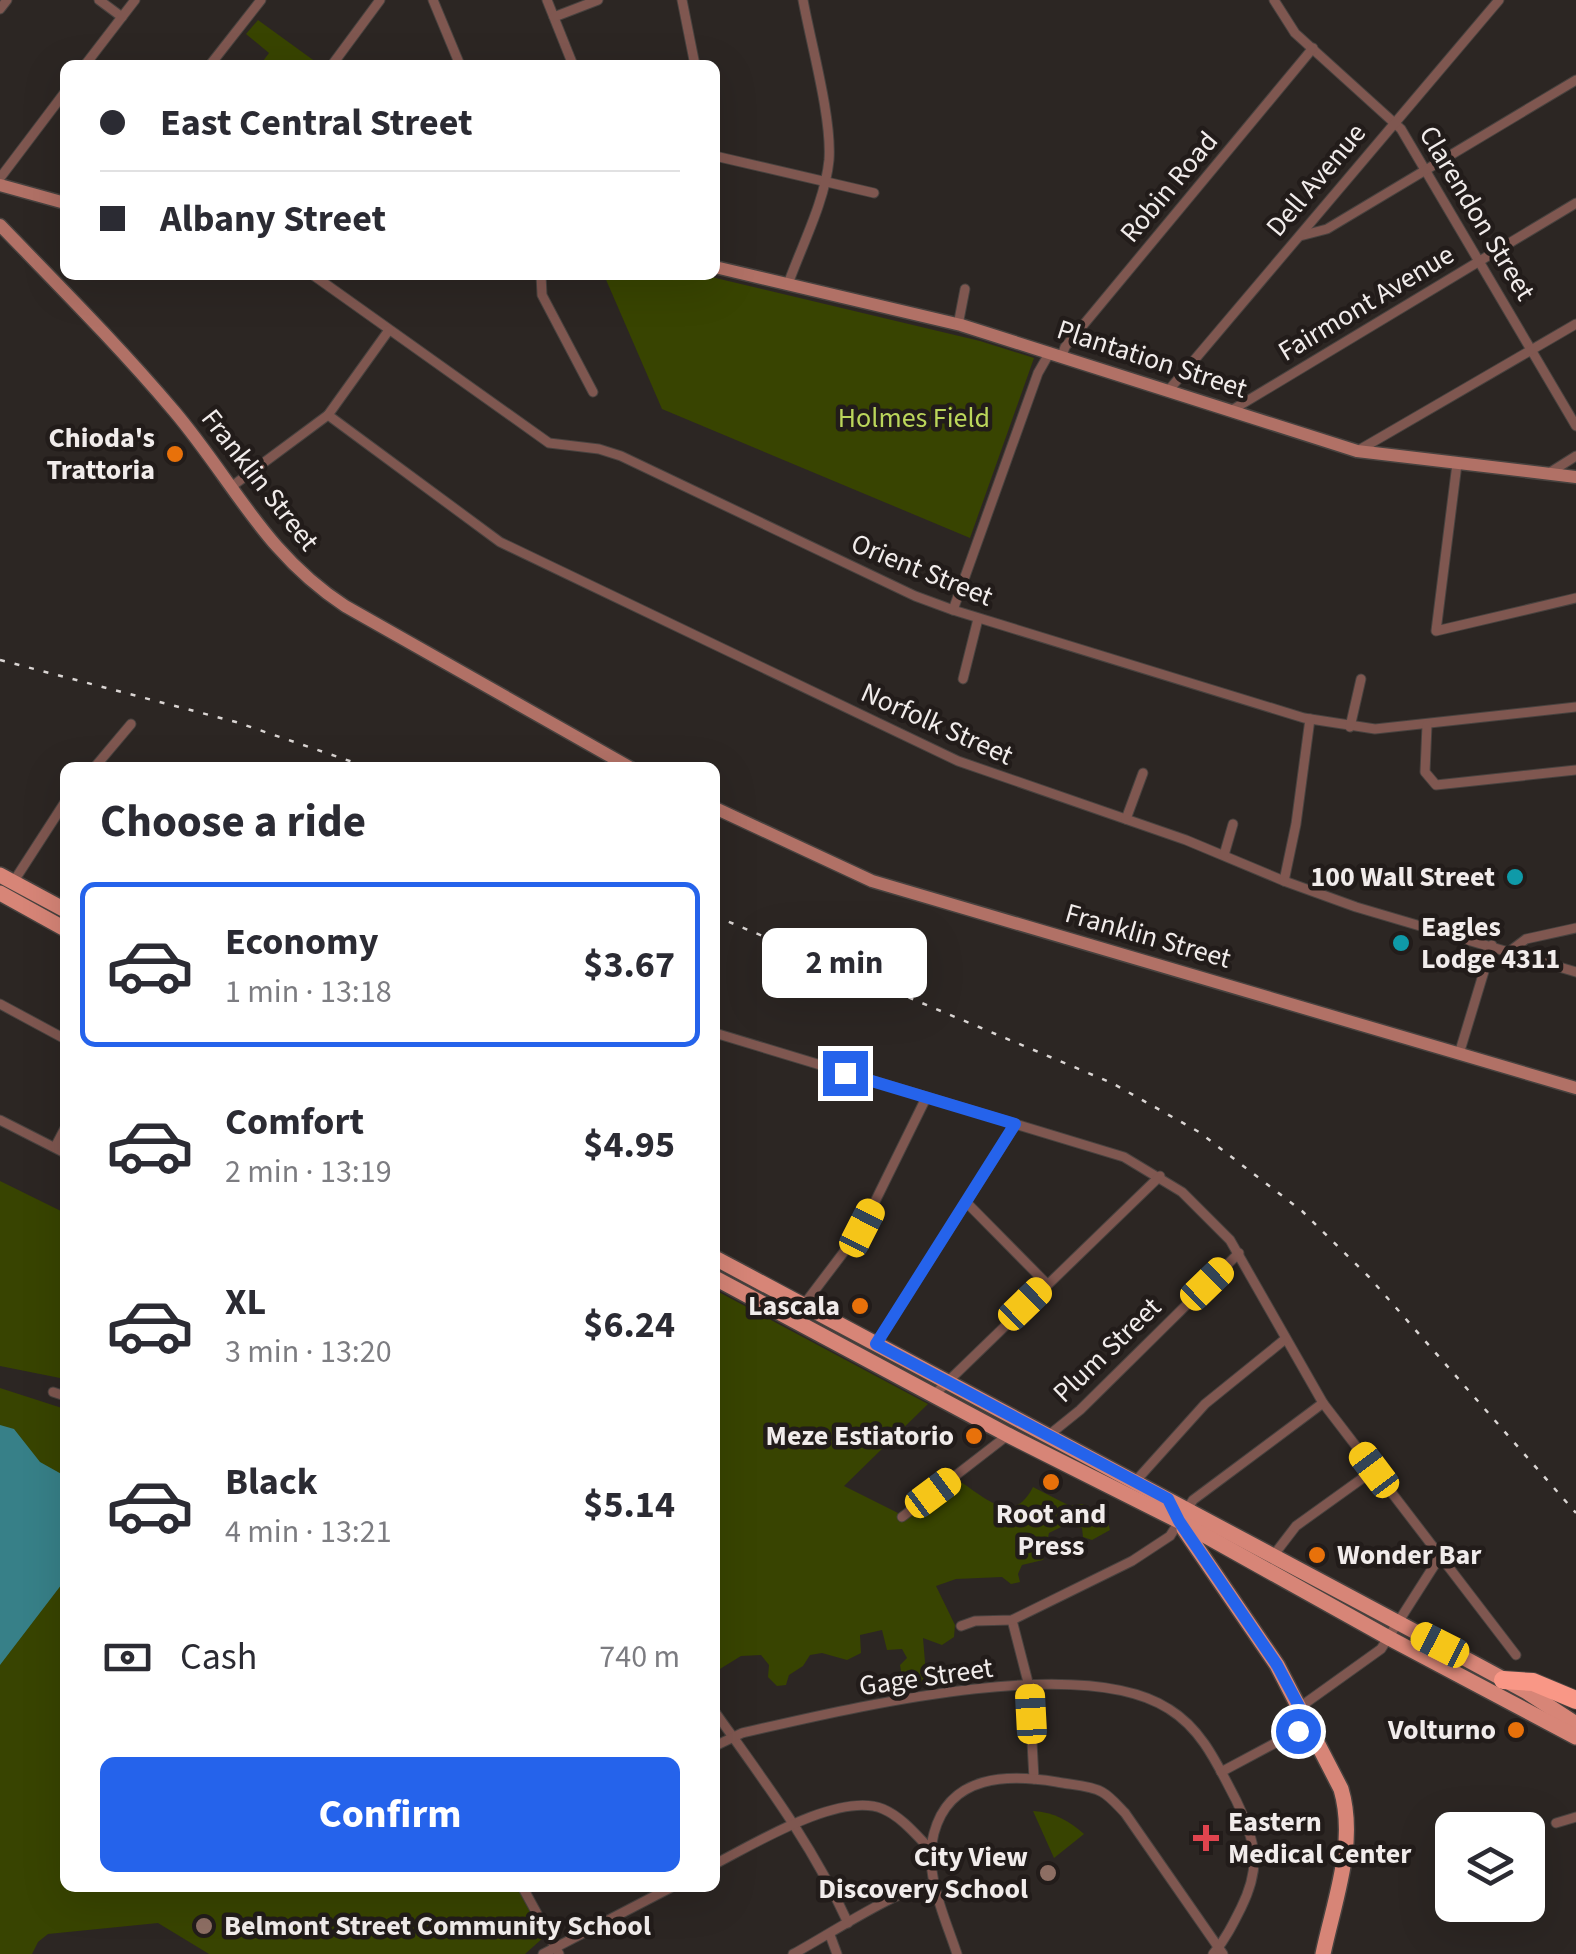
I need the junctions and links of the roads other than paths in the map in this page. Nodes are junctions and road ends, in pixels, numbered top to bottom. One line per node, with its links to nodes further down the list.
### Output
1 (7, 0): 13 (street)
2 (99, 0): 14 (street)
3 (135, 0): 14 (street)
4 (261, 0): 18 (street)
5 (380, 0): 19 (street)
6 (434, 0): 20 (street)
7 (546, 0): 15 (street)
8 (598, 0): 15 (street)
9 (682, 0): 22 (street)
10 (803, 0): 28 (street)
11 (1274, 0): 16 (street, Clarendon Street)
12 (1499, 0): 25 (street, Dell Avenue)
13 (0, 9)
14 (122, 16): 17 (street)
15 (554, 17): 21 (street)
16 (1312, 48): 25 (street, Clarendon Street); 45 (street, Robin Road)
17 (89, 60)
18 (214, 60)
19 (336, 60)
20 (458, 60)
21 (572, 60)
22 (694, 60)
23 (1576, 80): 27 (street)
24 (60, 99): 29 (street)
25 (1394, 124): 27 (street, Clarendon Street); 34 (street, Dell Avenue)
26 (720, 157): 28 (street)
27 (1426, 169): 34 (street); 35 (street, Clarendon Street)
28 (825, 182): 30 (street); 39 (street)
29 (1, 184): 31 (main road)
30 (874, 193)
31 (60, 202)
32 (1576, 203): 35 (street, Fairmont Avenue)
33 (0, 225): 56 (main road, Franklin Street)
34 (1297, 236): 46 (street, Dell Avenue)
35 (1480, 261): 44 (street, Clarendon Street); 48 (street, Fairmont Avenue)
36 (720, 268): 39 (main road, Plantation Street)
37 (320, 280): 43 (street, Orient Street)
38 (541, 280): 47 (street)
39 (788, 284): 42 (main road, Plantation Street)
40 (965, 289): 42 (street)
41 (1576, 324): 44 (street)
42 (958, 325): 45 (main road, Plantation Street)
43 (389, 330): 49 (street); 58 (street, Orient Street)
44 (1532, 349): 50 (street, Clarendon Street); 51 (street)
45 (1056, 354): 46 (main road, Plantation Street); 58 (street, Robin Road)
46 (1168, 390): 48 (main road, Plantation Street)
47 (593, 392)
48 (1230, 411): 51 (main road, Plantation Street)
49 (328, 414): 56 (street); 73 (street, Norfolk Street)
50 (1576, 426)
51 (1357, 451): 53 (main road, Plantation Street)
52 (1576, 456): 54 (street)
53 (1457, 464): 54 (main road, Plantation Street); 57 (street)
54 (1547, 474): 55 (main road, Plantation Street)
55 (1576, 476)
56 (231, 487): 68 (main road, Franklin Street)
57 (1576, 598)
58 (953, 610): 59 (street, Orient Street)
59 (978, 619): 60 (street); 63 (street, Orient Street)
60 (963, 679)
61 (1361, 679): 66 (street)
62 (1576, 707): 65 (street, Orient Street)
63 (1310, 719): 66 (street, Orient Street); 76 (street)
64 (131, 724): 67 (street)
65 (1427, 725): 66 (street, Orient Street); 69 (street)
66 (1350, 727)
67 (99, 762)
68 (621, 762)
69 (1576, 770)
70 (1144, 773): 73 (street)
71 (60, 810): 77 (street)
72 (720, 810): 87 (main road, Franklin Street)
73 (1126, 819): 75 (street, Norfolk Street)
74 (1233, 824): 75 (street)
75 (1224, 855): 76 (street, Norfolk Street)
76 (1284, 881): 81 (street, Norfolk Street)
77 (4, 886): 78 (main road); 79 (main road)
78 (60, 908)
79 (60, 925)
80 (1576, 928): 82 (street)
81 (1492, 945): 82 (street, Norfolk Street); 87 (street)
82 (1510, 951): 83 (street, Norfolk Street)
83 (1576, 972)
84 (0, 1004): 86 (street)
85 (720, 1034): 89 (street)
86 (60, 1036)
87 (1460, 1054): 88 (main road, Franklin Street)
88 (1576, 1088)
89 (926, 1098): 91 (street); 101 (street)
90 (0, 1120): 93 (street)
91 (1015, 1124): 95 (street); 96 (street)
92 (60, 1137): 93 (street)
93 (54, 1147): 94 (street)
94 (60, 1150)
95 (1160, 1176): 97 (street); 100 (street)
96 (966, 1202): 100 (street); 103 (street)
97 (1239, 1253): 102 (street); 109 (street, Plum Street)
98 (720, 1261): 101 (main road)
99 (720, 1280): 101 (main road)
100 (1046, 1284): 104 (street)
101 (798, 1312): 103 (main road); 104 (main road)
102 (1284, 1340): 107 (street); 111 (street)
103 (876, 1344): 104 (main road)
104 (941, 1388): 108 (main road); 109 (main road)
105 (53, 1392): 106 (street)
106 (60, 1394)
107 (1323, 1402): 110 (street); 112 (street)
108 (1008, 1435): 111 (main road); 113 (street)
109 (1049, 1435): 111 (main road)
110 (1374, 1470): 115 (street); 116 (street)
111 (1130, 1488): 112 (main road); 112 (main road)
112 (1183, 1515): 114 (main road); 115 (main road); 117 (main road); 118 (street)
113 (902, 1517)
114 (1231, 1552): 117 (main road); 121 (main road)
115 (1274, 1556): 119 (main road)
116 (1439, 1558): 119 (street); 122 (street)
117 (1212, 1568): 126 (main road)
118 (1012, 1620): 120 (street); 124 (street)
119 (1399, 1624): 121 (street); 123 (main road)
120 (961, 1626)
121 (1388, 1638): 126 (street); 131 (main road)
122 (1516, 1654)
123 (1503, 1680): 125 (highway); 128 (main road)
124 (1030, 1686): 130 (street, Gage Street); 133 (street, Gage Street); 134 (street)
125 (1576, 1700)
126 (1300, 1708): 129 (main road)
127 (720, 1719): 130 (street)
128 (1576, 1724)
129 (1309, 1725): 133 (street); 151 (main road)
130 (732, 1736): 132 (street, Gage Street); 137 (street)
131 (1576, 1737)
132 (720, 1743)
133 (1221, 1772): 146 (street, Gage Street)
134 (1034, 1778): 138 (street); 146 (street)
135 (1576, 1817): 136 (street)
136 (1556, 1823)
137 (796, 1824): 138 (street); 139 (street); 143 (street)
138 (931, 1850): 140 (street)
139 (720, 1862)
140 (935, 1884): 143 (street); 150 (street)
141 (524, 1892): 145 (street)
142 (663, 1892): 145 (street)
143 (848, 1923): 144 (street)
144 (830, 1935): 148 (street); 149 (street)
145 (557, 1951): 147 (street)
146 (1219, 1952)
147 (543, 1954)
148 (793, 1954)
149 (837, 1954)
150 (957, 1954)
151 (1322, 1954)

